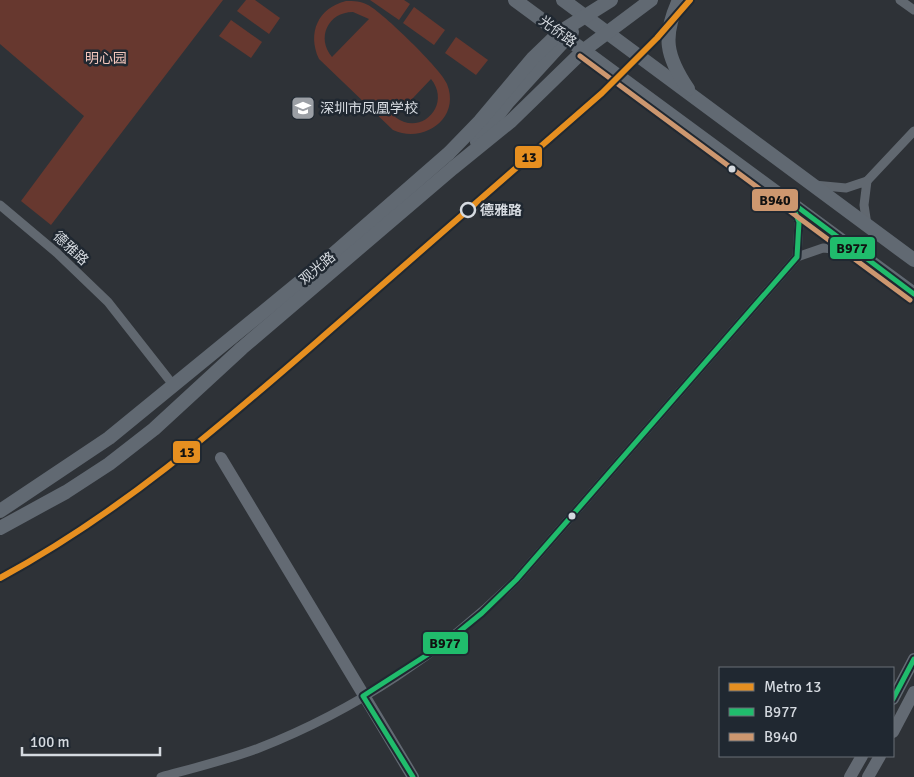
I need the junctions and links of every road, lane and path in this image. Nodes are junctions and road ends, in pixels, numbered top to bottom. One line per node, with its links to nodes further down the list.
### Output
1 (515, 0): 10 (main road, 光侨路)
2 (563, 0): 8 (main road, 光侨路)
3 (611, 0): 8 (main road, 观光路)
4 (651, 0): 9 (main road)
5 (679, 0): 12 (main road)
6 (900, 0): 7 (street)
7 (914, 10)
8 (585, 15): 9 (main road, 光侨路); 10 (main road, 观光路)
9 (606, 32): 11 (main road, 观光路); 12 (main road, 光侨路)
10 (564, 35): 11 (main road, 光侨路); 14 (main road); 24 (main road, 观光路)
11 (584, 50): 14 (main road, 观光路); 17 (main road, 光侨路)
12 (693, 96): 16 (main road, 光侨路)
13 (914, 131): 15 (street)
14 (466, 157): 27 (main road, 观光路)
15 (867, 181): 16 (street); 19 (street)
16 (812, 184): 19 (main road, 光侨路)
17 (791, 202): 20 (main road, 光侨路); 21 (street)
18 (0, 205): 24 (street, 德雅路)
19 (867, 225): 22 (main road, 光侨路)
20 (855, 251): 21 (street); 23 (main road, 光侨路)
21 (797, 257): 30 (street)
22 (914, 260)
23 (914, 294)
24 (174, 386): 26 (main road, 观光路)
25 (220, 458): 30 (street)
26 (0, 511)
27 (0, 528)
28 (914, 660): 31 (street)
29 (914, 692): 32 (street)
30 (363, 696): 35 (street); 36 (street)
31 (894, 697)
32 (894, 730)
33 (861, 757): 37 (street)
34 (879, 757): 38 (street)
35 (161, 777)
36 (413, 777)
37 (850, 777)
38 (868, 777)

